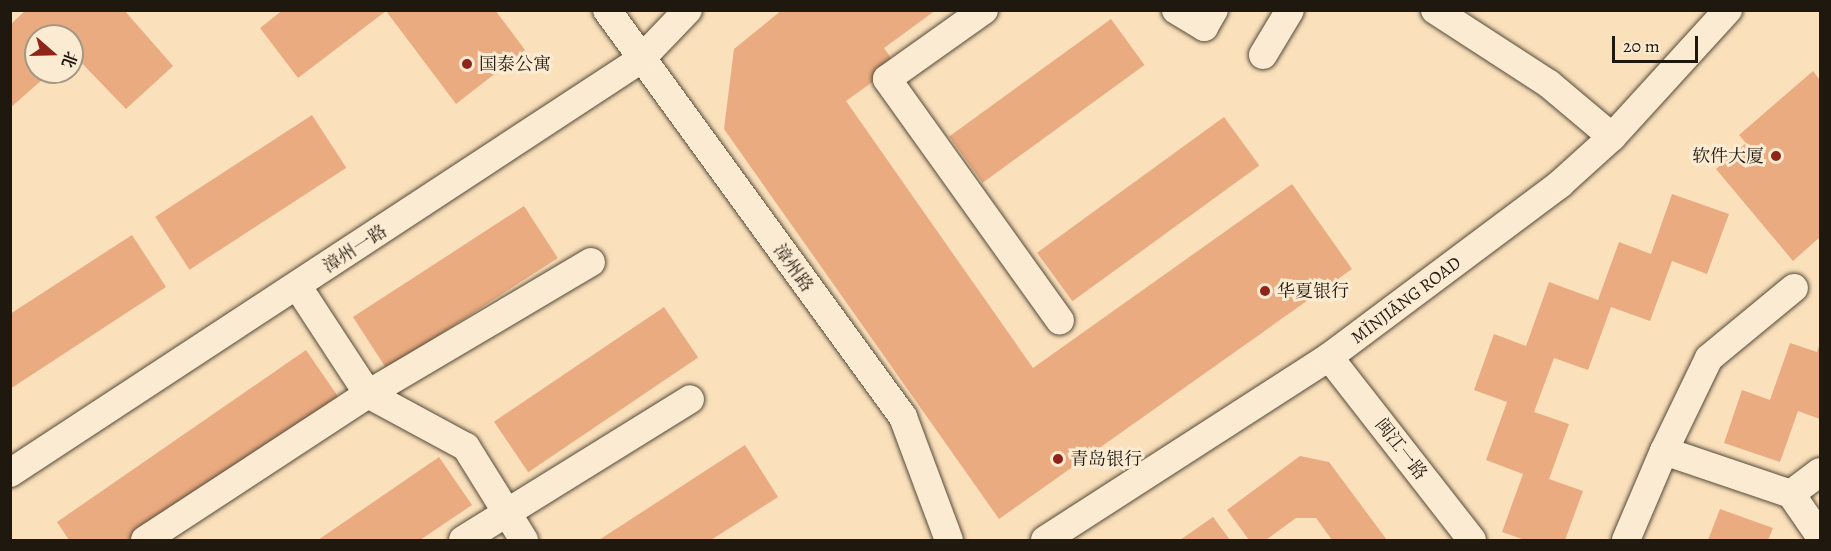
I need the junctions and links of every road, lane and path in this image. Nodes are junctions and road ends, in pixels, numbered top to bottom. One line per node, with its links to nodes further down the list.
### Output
1 (607, 10): 10 (street, 漳州路)
2 (687, 10): 10 (street, 漳州一路)
3 (984, 10): 15 (street)
4 (1176, 10): 5 (street)
5 (1214, 10)
6 (1290, 10): 9 (street)
7 (1435, 10): 11 (street)
8 (1728, 10): 11 (street, MǏNJIĀNG ROAD)
9 (1263, 55)
10 (640, 60): 13 (street, 漳州一路); 28 (street, 漳州路)
11 (1612, 137): 16 (street, MǏNJIĀNG ROAD)
12 (591, 262): 17 (street)
13 (297, 286): 17 (street); 21 (street, 漳州一路)
14 (1794, 288): 19 (street)
15 (1060, 321)
16 (1329, 357): 29 (street, MǏNJIĀNG ROAD); 30 (street, 闽江一路)
17 (368, 394): 23 (street); 25 (street)
18 (690, 399): 23 (street)
19 (1664, 451): 22 (street); 31 (street)
20 (1821, 472): 22 (street)
21 (10, 473)
22 (1791, 494): 24 (street)
23 (506, 511): 26 (street); 27 (street)
24 (1821, 536)
25 (145, 540)
26 (463, 540)
27 (524, 540)
28 (949, 540)
29 (1045, 540)
30 (1472, 540)
31 (1626, 540)

